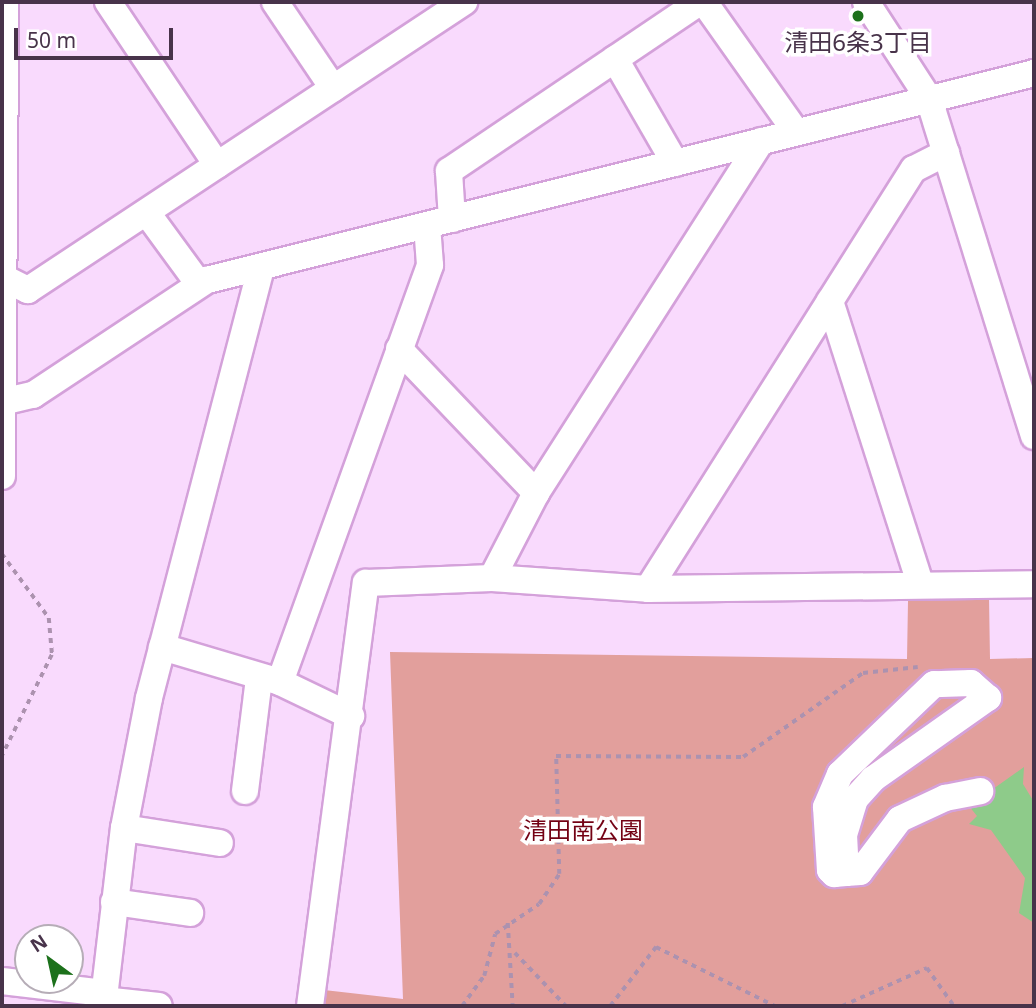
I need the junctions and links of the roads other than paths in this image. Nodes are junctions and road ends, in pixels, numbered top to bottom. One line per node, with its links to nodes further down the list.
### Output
1 (5, 2): 19 (street)
2 (108, 2): 15 (street)
3 (275, 2): 9 (street)
4 (702, 2): 7 (street); 11 (street)
5 (866, 2): 10 (street)
6 (452, 5): 9 (street)
7 (615, 59): 14 (street); 17 (street)
8 (1034, 73): 10 (street)
9 (333, 88): 15 (street)
10 (929, 99): 11 (street); 13 (street)
11 (796, 132): 12 (street)
12 (761, 141): 14 (street); 28 (street)
13 (947, 153): 21 (street); 23 (street)
14 (675, 163): 17 (street)
15 (217, 165): 16 (street)
16 (147, 213): 19 (street); 20 (street)
17 (440, 222): 18 (street); 22 (street)
18 (261, 267): 20 (street); 33 (street)
19 (4, 278): 24 (street)
20 (199, 284): 24 (street)
21 (830, 301): 30 (street); 32 (street)
22 (399, 349): 28 (street); 34 (street)
23 (1028, 396): 26 (street)
24 (6, 401): 25 (street)
25 (4, 430): 27 (street)
26 (1034, 436)
27 (2, 476)
28 (536, 493): 29 (street)
29 (492, 578): 32 (street); 35 (street)
30 (920, 583): 31 (street); 32 (street)
31 (1034, 584)
32 (648, 589)
33 (162, 647): 34 (street); 38 (street)
34 (269, 680): 35 (street); 36 (street)
35 (351, 716): 46 (street)
36 (244, 791)
37 (980, 791): 40 (street)
38 (124, 828): 39 (street); 41 (street)
39 (220, 843)
40 (846, 873): 40 (street)
41 (114, 902): 42 (street); 44 (street)
42 (190, 913)
43 (2, 981): 44 (street)
44 (103, 1000): 45 (street)
45 (159, 1006)
46 (310, 1006)

